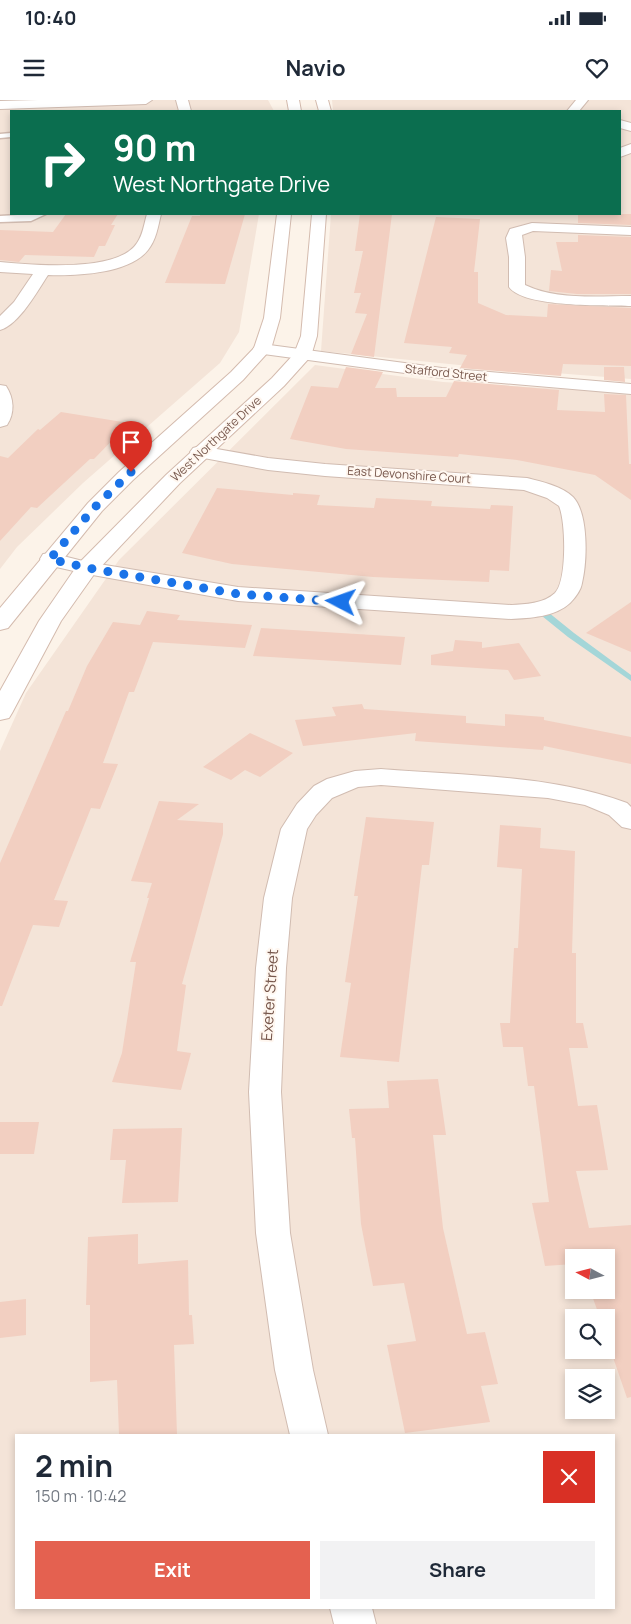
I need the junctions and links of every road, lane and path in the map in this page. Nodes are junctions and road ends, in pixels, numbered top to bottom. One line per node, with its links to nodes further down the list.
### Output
1 (146, 100): 3 (street)
2 (582, 100): 4 (street)
3 (0, 105)
4 (574, 110)
5 (39, 215): 9 (lane)
6 (154, 215): 12 (street)
7 (284, 215): 15 (street)
8 (319, 215): 16 (street, West Northgate Drive)
9 (0, 219)
10 (631, 230): 13 (street)
11 (0, 267): 12 (street)
12 (43, 271): 14 (street)
13 (631, 301)
14 (2, 322)
15 (262, 349): 16 (street, Stafford Street); 21 (street)
16 (302, 356): 17 (street, Stafford Street); 20 (street, West Northgate Drive)
17 (631, 389)
18 (0, 390): 19 (street)
19 (0, 421)
20 (200, 452): 22 (street, West Northgate Drive); 22 (street, East Devonshire Court)
21 (50, 559): 22 (street); 23 (street)
22 (88, 568): 24 (street, West Northgate Drive)
23 (0, 623)
24 (0, 713)
25 (631, 821): 26 (street, Exeter Street)
26 (309, 1434)
27 (351, 1609): 28 (street)
28 (355, 1624)

